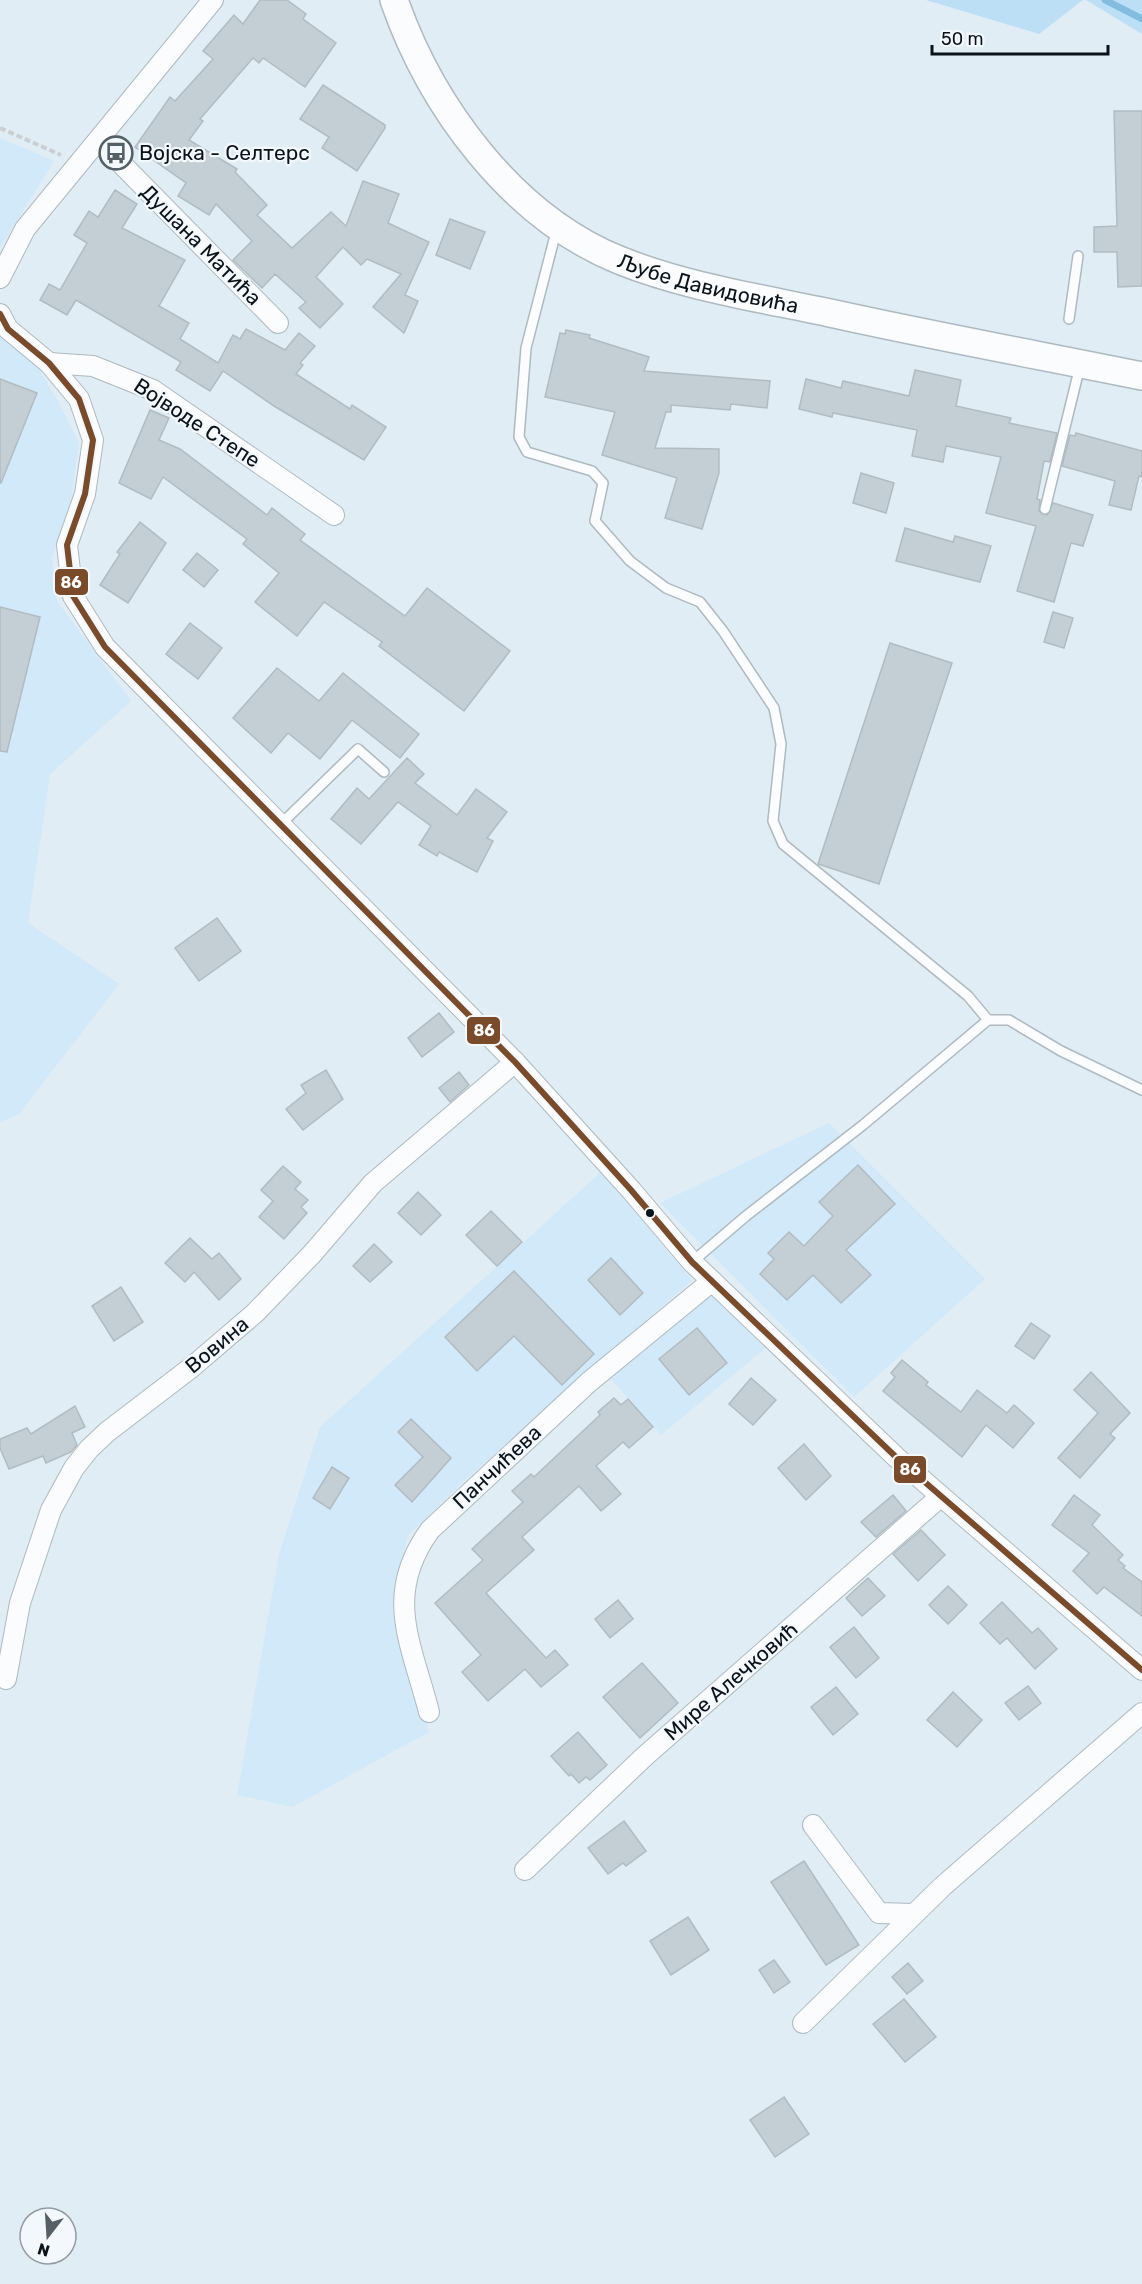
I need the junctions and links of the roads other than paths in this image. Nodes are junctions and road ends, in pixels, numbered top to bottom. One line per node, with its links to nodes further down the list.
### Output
1 (213, 0): 3 (street)
2 (393, 0): 4 (main road, Љубе Давидовића)
3 (99, 141): 6 (street); 9 (street, Душана Матића)
4 (558, 224): 11 (main road, Љубе Давидовића); 17 (lane)
5 (1078, 256): 8 (lane)
6 (0, 278)
7 (0, 314): 10 (street)
8 (1069, 319)
9 (278, 323)
10 (49, 363): 14 (street, Војводе Степе); 16 (street)
11 (1080, 364): 12 (main road, Љубе Давидовића); 13 (lane)
12 (1142, 376)
13 (1045, 510)
14 (334, 514)
15 (384, 772): 16 (lane)
16 (280, 825): 18 (street)
17 (988, 1020): 19 (lane); 20 (lane)
18 (514, 1062): 20 (street); 24 (street, Вовина)
19 (1142, 1090)
20 (692, 1262): 21 (street)
21 (712, 1281): 22 (street); 25 (street, Панчићева)
22 (940, 1497): 23 (street); 28 (street, Мире Алечковић)
23 (1142, 1670)
24 (6, 1679)
25 (429, 1712)
26 (1142, 1713): 29 (street)
27 (813, 1825): 29 (street)
28 (525, 1870)
29 (913, 1914): 30 (street)
30 (803, 2023)

